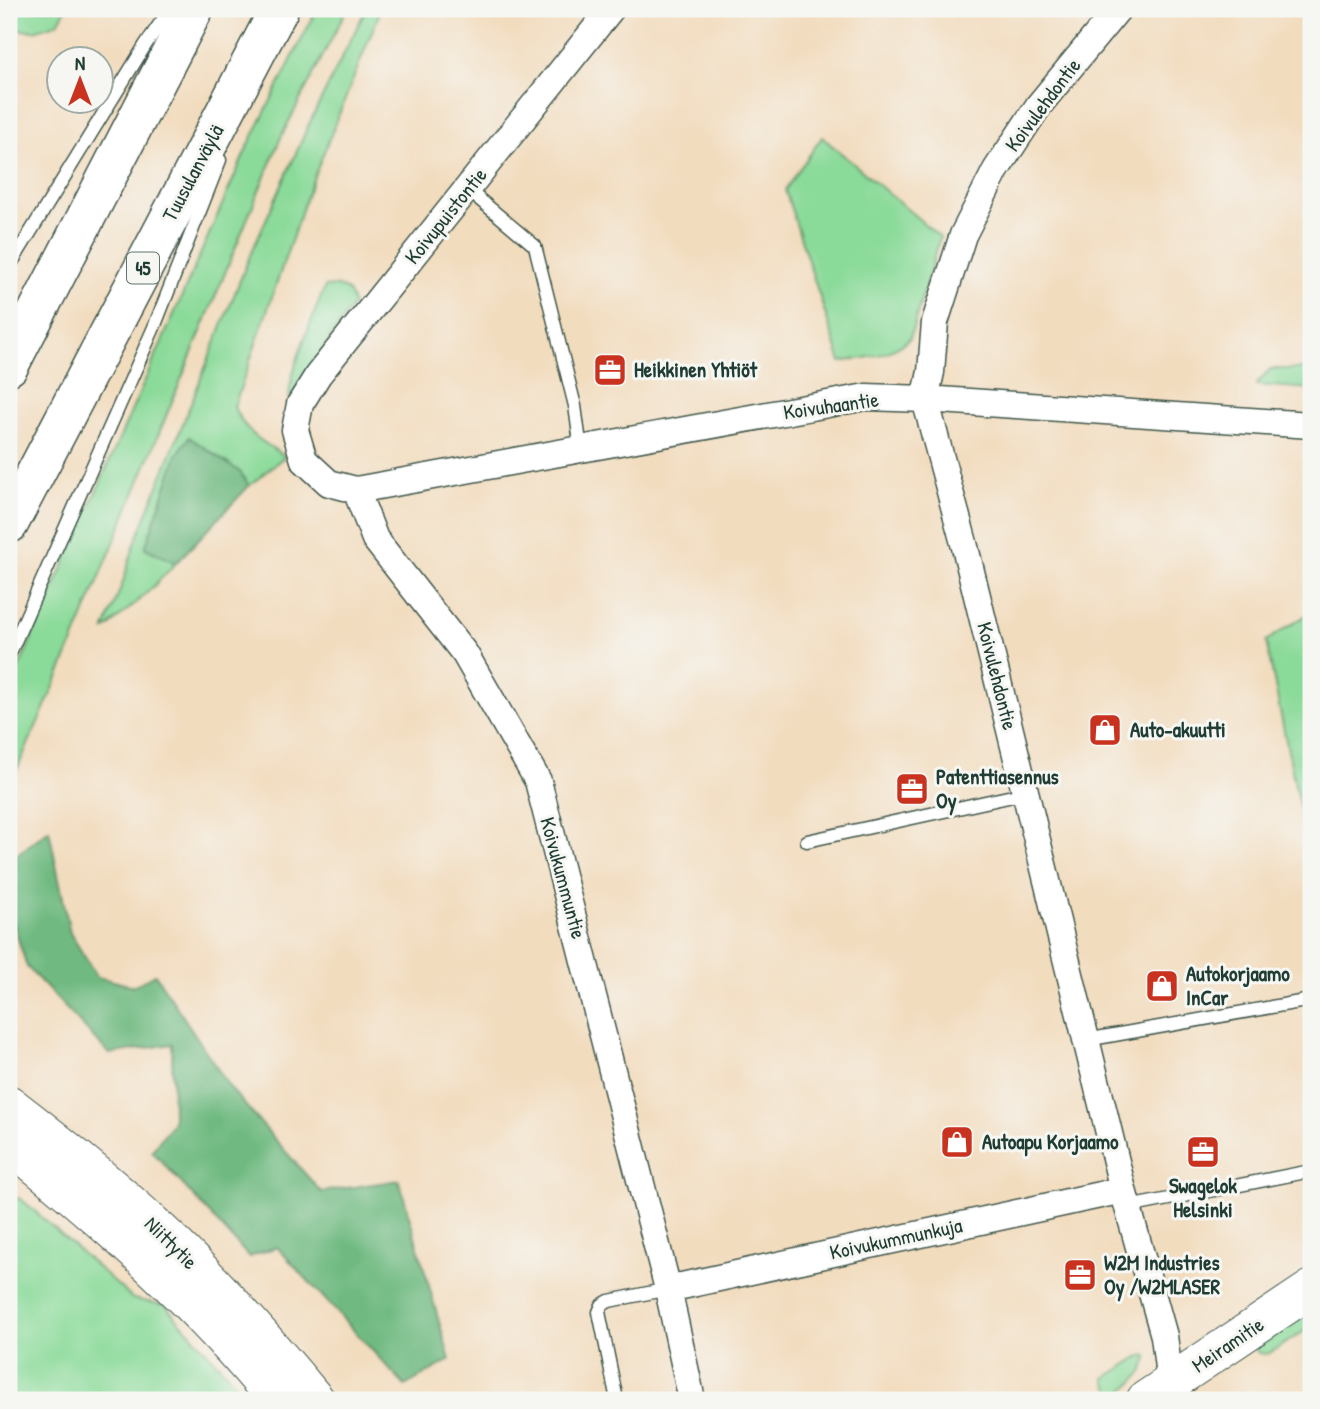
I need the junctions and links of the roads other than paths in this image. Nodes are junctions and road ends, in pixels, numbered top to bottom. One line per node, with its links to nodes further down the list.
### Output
1 (170, 9): 9 (lane)
2 (194, 9): 10 (highway)
3 (611, 9): 8 (street, Koivupuistontie)
4 (1118, 9): 11 (street, Koivulehdontie)
5 (278, 10): 6 (lane); 15 (highway, Tuusulanväylä / 45)
6 (232, 129)
7 (226, 142): 16 (lane)
8 (467, 189): 13 (lane); 14 (street, Koivupuistontie)
9 (9, 267)
10 (9, 366)
11 (925, 399): 12 (street, Koivuhaantie); 13 (street, Koivuhaantie); 17 (street, Koivulehdontie)
12 (1311, 425)
13 (582, 450): 14 (street, Koivuhaantie)
14 (356, 490): 25 (street, Koivukummuntie)
15 (9, 524)
16 (9, 655)
17 (1026, 793): 18 (lane); 20 (street, Koivulehdontie)
18 (807, 841)
19 (1311, 1000): 20 (lane)
20 (1086, 1040): 24 (street, Koivulehdontie)
21 (9, 1104): 29 (main road, Niittytie)
22 (9, 1144): 28 (main road, Niittytie)
23 (1311, 1171): 24 (lane)
24 (1126, 1199): 25 (street, Koivukummunkuja); 27 (street, Koivulehdontie)
25 (668, 1289): 30 (lane); 31 (street, Koivukummuntie)
26 (1311, 1289): 27 (main road, Meiramitie)
27 (1162, 1395)
28 (276, 1400)
29 (316, 1400)
30 (617, 1400)
31 (692, 1400)

